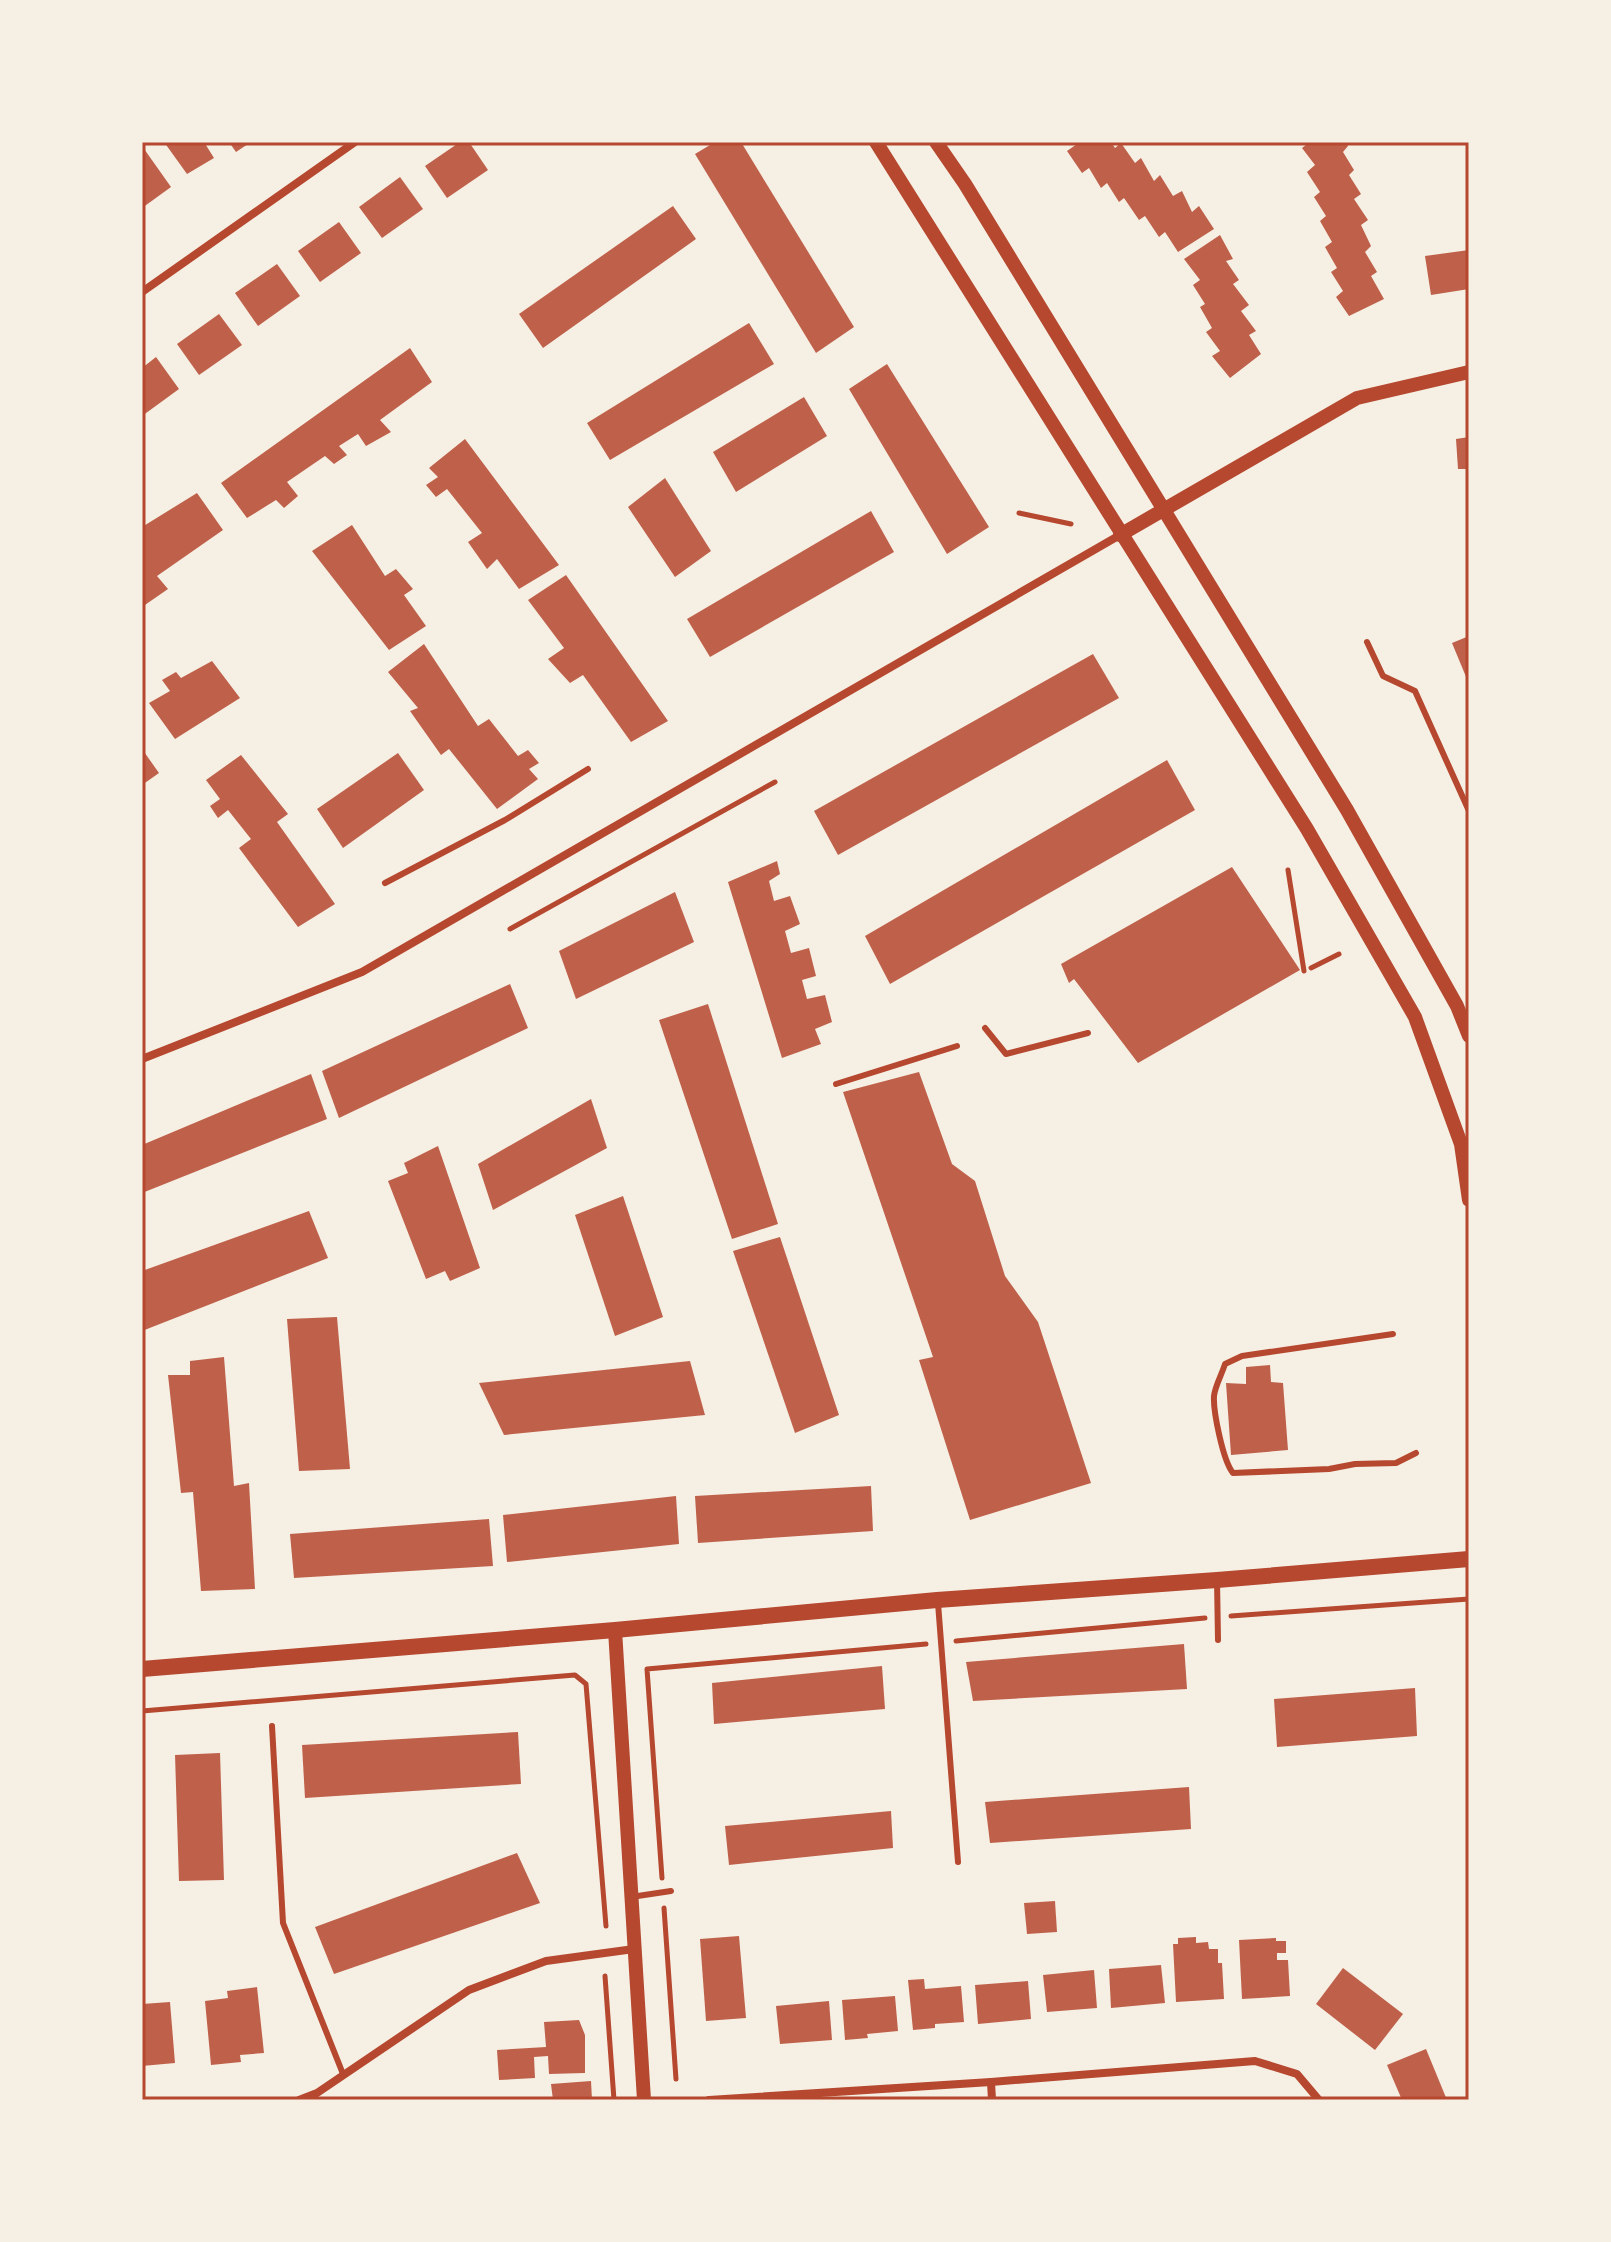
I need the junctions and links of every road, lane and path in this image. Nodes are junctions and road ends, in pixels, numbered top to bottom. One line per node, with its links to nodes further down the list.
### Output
1 (355, 142): 4 (street)
2 (876, 142): 9 (street)
3 (936, 142): 6 (street)
4 (142, 292)
5 (1469, 372): 6 (street)
6 (1164, 510): 9 (street); 22 (street)
7 (1019, 513): 8 (path)
8 (1071, 524)
9 (1120, 535): 24 (street); 26 (street)
10 (1367, 642): 13 (lane)
11 (588, 769): 15 (lane)
12 (775, 782): 16 (path)
13 (1469, 811)
14 (1288, 870): 19 (path)
15 (385, 883)
16 (510, 929)
17 (1339, 954): 18 (path)
18 (1311, 968)
19 (1304, 971)
20 (985, 1028): 21 (lane)
21 (1088, 1033)
22 (1469, 1036)
23 (957, 1046): 25 (lane)
24 (142, 1059)
25 (836, 1084)
26 (1465, 1143): 27 (street)
27 (1469, 1200)
28 (1393, 1334): 29 (lane)
29 (1416, 1453)
30 (1469, 1559): 31 (main road)
31 (1217, 1580): 33 (main road); 34 (lane)
32 (1469, 1599): 34 (path)
33 (937, 1600): 35 (main road); 37 (lane)
34 (1218, 1617): 36 (lane); 37 (path)
35 (615, 1630): 38 (main road); 43 (street)
36 (1218, 1640)
37 (941, 1643): 41 (lane); 42 (path)
38 (142, 1669)
39 (142, 1711): 44 (path)
40 (272, 1726): 47 (lane)
41 (958, 1862)
42 (667, 1891): 43 (lane); 48 (path)
43 (631, 1897): 45 (street)
44 (606, 1926)
45 (634, 1949): 47 (street); 52 (street)
46 (605, 1976): 51 (path)
47 (343, 2074): 50 (street)
48 (676, 2079)
49 (991, 2082): 53 (street); 54 (street); 55 (street)
50 (299, 2100)
51 (614, 2100)
52 (644, 2100)
53 (709, 2100)
54 (992, 2100)
55 (1319, 2100)

